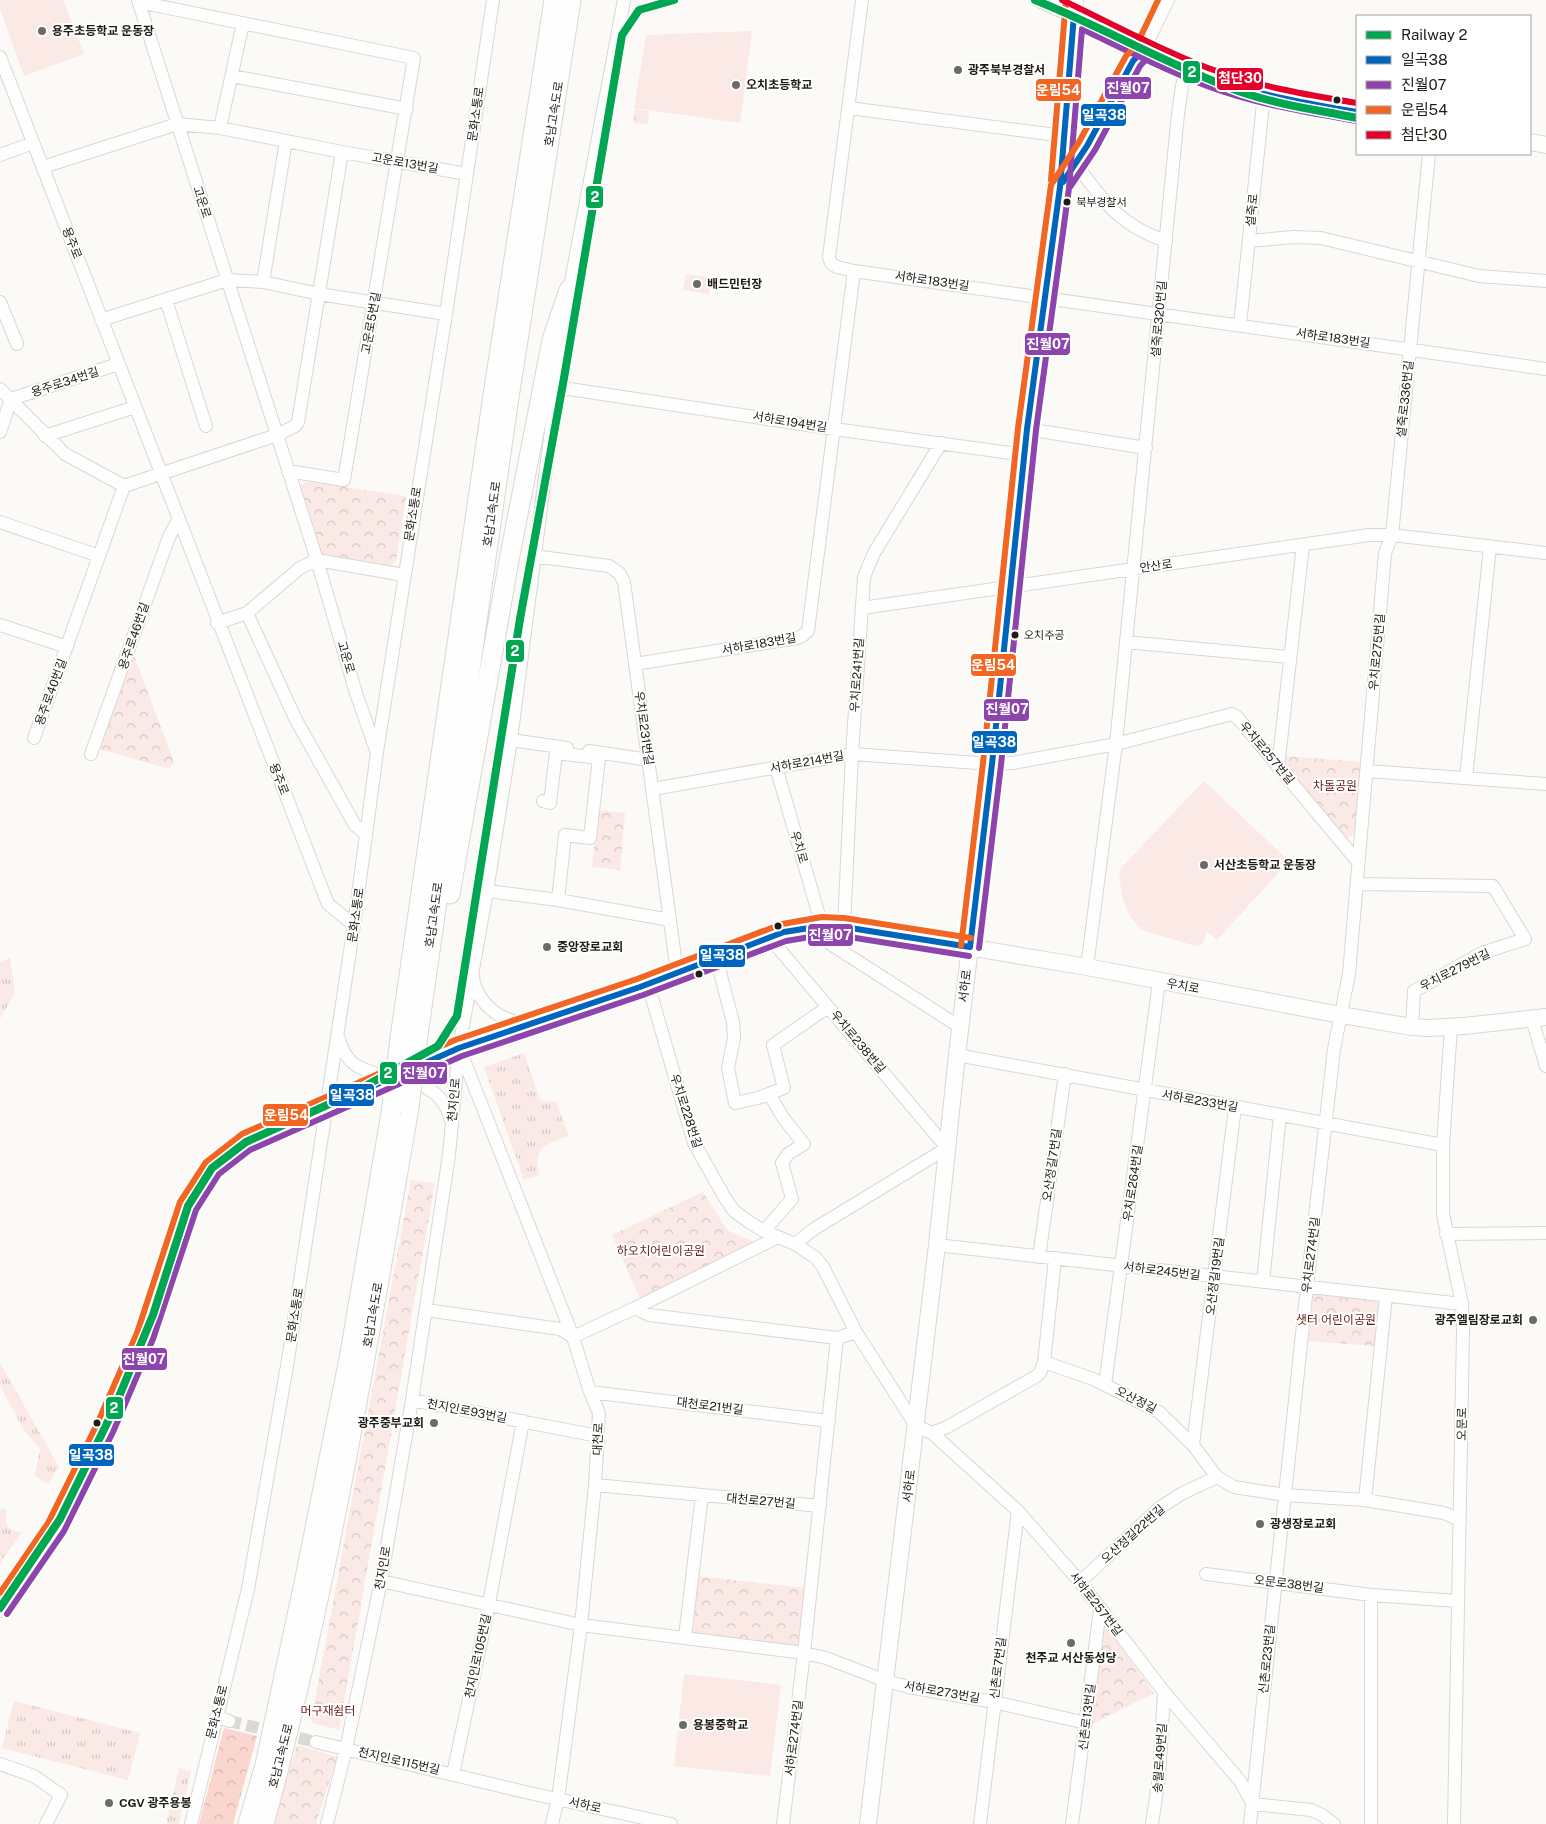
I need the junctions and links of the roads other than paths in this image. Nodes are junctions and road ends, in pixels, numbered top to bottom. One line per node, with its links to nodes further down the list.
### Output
1 (493, 0): 33 (street, 문화소통로)
2 (554, 0): 11 (highway, 호남고속도로)
3 (571, 0): 11 (highway, 호남고속도로)
4 (624, 0): 42 (street, 천지인로)
5 (862, 0): 17 (street)
6 (1042, 0): 9 (main road)
7 (1168, 0): 12 (street)
8 (138, 1): 10 (street, 고운로5번길); 20 (street, 고운로)
9 (1075, 8): 12 (main road); 22 (main road, 서하로)
10 (243, 23): 15 (street); 18 (street, 고운로5번길)
11 (557, 41): 122 (highway, 호남고속도로); 133 (highway, 호남고속도로)
12 (1144, 49): 14 (main road); 31 (street)
13 (0, 57): 25 (street, 용주로)
14 (1187, 69): 16 (main road); 36 (street, 설죽로320번길)
15 (232, 76): 18 (street); 21 (street)
16 (1264, 94): 19 (main road); 35 (street, 설죽로)
17 (849, 108): 22 (street); 38 (street)
18 (407, 109): 30 (street, 고운로5번길)
19 (1356, 112)
20 (177, 124): 21 (street, 고운로13번길); 32 (street); 39 (street, 고운로)
21 (220, 128): 23 (street, 고운로13번길)
22 (1064, 136): 34 (main road, 서하로)
23 (286, 141): 27 (street, 고운로13번길); 41 (street)
24 (1531, 142): 26 (main road)
25 (33, 143): 28 (street); 32 (street, 용주로)
26 (1546, 144)
27 (342, 152): 30 (street, 고운로13번길); 43 (street)
28 (0, 155)
29 (1429, 155): 37 (street, 설죽로336번길)
30 (398, 162): 33 (street, 고운로13번길); 47 (street, 고운로5번길)
31 (1075, 163): 34 (street); 36 (street)
32 (43, 167): 50 (street, 용주로)
33 (467, 174): 48 (street, 문화소통로)
34 (1060, 186): 44 (main road, 서하로)
35 (1249, 240): 37 (street); 51 (street, 설죽로)
36 (1166, 241): 49 (street, 설죽로320번길)
37 (1418, 262): 40 (street); 53 (street, 설죽로336번길)
38 (854, 271): 44 (street, 서하로183번길); 61 (street, 서하로183번길)
39 (228, 280): 41 (street); 45 (street); 64 (street, 고운로)
40 (1546, 281)
41 (264, 282): 43 (street)
42 (569, 290): 56 (street, 천지인로); 122 (highway)
43 (319, 294): 47 (street); 64 (street)
44 (1045, 297): 49 (street, 서하로183번길); 62 (main road, 서하로)
45 (166, 300): 50 (street); 60 (street)
46 (0, 302): 52 (street)
47 (375, 303): 48 (street); 69 (street, 고운로5번길)
48 (446, 314): 82 (street, 문화소통로)
49 (1160, 314): 51 (street, 서하로183번길); 67 (street, 설죽로320번길)
50 (101, 320): 54 (street, 용주로)
51 (1240, 325): 53 (street, 서하로183번길)
52 (17, 344)
53 (1410, 349): 55 (street, 서하로183번길); 74 (street, 설죽로336번길)
54 (118, 364): 58 (street, 용주로34번길); 59 (street, 용주로)
55 (1546, 369)
56 (556, 386): 61 (street, 서하로194번길); 79 (street, 천지인로)
57 (0, 389): 58 (street)
58 (11, 399): 63 (street); 65 (street, 용주로34번길)
59 (135, 407): 65 (street); 70 (street, 용주로)
60 (206, 426)
61 (834, 429): 66 (street, 서하로194번길); 91 (street, 서하로183번길)
62 (1027, 430): 67 (street); 68 (main road, 서하로)
63 (0, 432)
64 (277, 435): 69 (street, 고운로); 70 (street)
65 (45, 436): 71 (street)
66 (941, 443): 68 (street, 서하로194번길); 84 (street, 우치로241번길)
67 (1146, 448): 81 (street, 설죽로320번길)
68 (1024, 455): 83 (main road, 서하로)
69 (288, 471): 80 (street, 고운로)
70 (162, 473): 71 (street); 72 (street, 용주로)
71 (124, 486): 78 (street, 용주로40번길)
72 (178, 520): 86 (street, 용주로); 96 (street, 용주로46번길)
73 (0, 522): 78 (street)
74 (1392, 535): 75 (street, 안산로); 76 (street, 안산로); 102 (street, 우치로275번길)
75 (1302, 545): 81 (street, 안산로); 90 (street)
76 (1490, 547): 77 (street, 안산로); 103 (street)
77 (1546, 552)
78 (99, 556): 89 (street, 용주로40번길)
79 (533, 556): 91 (street, 우치로231번길); 93 (street, 천지인로)
80 (317, 560): 82 (street); 85 (street); 95 (street, 고운로)
81 (1134, 569): 83 (street, 안산로); 88 (street)
82 (404, 575): 95 (street, 문화소통로)
83 (1010, 586): 84 (street); 99 (main road, 서하로)
84 (862, 608): 97 (street, 우치로241번길)
85 (247, 613): 86 (street); 107 (street)
86 (218, 623): 113 (street, 용주로)
87 (0, 625): 89 (street, 용주로40번길)
88 (1126, 642): 90 (street); 94 (street)
89 (67, 647): 92 (street, 용주로40번길)
90 (1290, 657): 101 (street)
91 (635, 664): 98 (street, 우치로231번길)
92 (34, 738)
93 (510, 740): 98 (street); 110 (street, 천지인로)
94 (1116, 744): 99 (street); 101 (street, 우치로257번길); 119 (street)
95 (377, 752): 107 (street, 문화소통로)
96 (91, 754)
97 (852, 754): 99 (street, 서하로214번길); 100 (street, 서하로214번길); 115 (street, 우치로241번길)
98 (649, 760): 105 (street, 우치로231번길)
99 (992, 764): 117 (main road, 서하로)
100 (776, 767): 105 (street, 서하로214번길); 114 (street, 우치로)
101 (1278, 767): 108 (street, 우치로257번길)
102 (1367, 770): 103 (street); 108 (street, 우치로275번길)
103 (1466, 778): 104 (street)
104 (1546, 784)
105 (653, 788): 112 (street, 우치로231번길)
106 (543, 802): 111 (street)
107 (366, 834): 113 (street, 문화소통로)
108 (1358, 862): 109 (street, 우치로275번길)
109 (1357, 884): 126 (street, 우치로275번길); 130 (street, 우치로279번길)
110 (487, 891): 111 (street); 120 (street, 천지인로)
111 (558, 900): 112 (street)
112 (670, 920): 121 (street, 우치로231번길)
113 (354, 925): 132 (street, 문화소통로)
114 (822, 926): 115 (main road, 우치로); 116 (main road, 우치로); 129 (street, 우치로)
115 (844, 927): 117 (main road, 우치로)
116 (769, 937): 118 (main road, 우치로); 125 (street, 우치로238번길)
117 (970, 947): 119 (main road, 우치로); 129 (main road, 서하로)
118 (716, 957): 121 (main road, 우치로); 140 (street)
119 (1087, 967): 123 (main road, 우치로)
120 (472, 972): 128 (street); 134 (street, 천지인로)
121 (677, 972): 124 (main road, 우치로)
122 (426, 977): 133 (highway, 호남고속도로)
123 (1159, 982): 126 (main road, 우치로); 139 (street, 우치로264번길)
124 (648, 984): 128 (main road, 우치로); 149 (street, 우치로228번길)
125 (828, 1007): 140 (street); 148 (street, 우치로238번길)
126 (1341, 1015): 130 (main road, 우치로); 146 (street, 우치로274번길)
127 (1539, 1018): 131 (main road, 우치로); 136 (street)
128 (532, 1024): 134 (main road, 우치로)
129 (960, 1027): 135 (main road, 서하로)
130 (1412, 1027): 131 (main road, 우치로)
131 (1451, 1027): 147 (street, 오문로)
132 (338, 1035): 138 (street); 141 (street, 문화소통로)
133 (409, 1037): 143 (highway, 호남고속도로, bridge)
134 (459, 1048): 138 (main road, 우치로); 145 (street, 천지인로); 166 (street, 대천로)
135 (957, 1055): 137 (street, 서하로233번길); 148 (main road, 서하로)
136 (1546, 1066)
137 (1065, 1074): 139 (street, 서하로233번길); 155 (street, 오산정길7번길)
138 (395, 1077): 141 (main road, 우치로); 145 (street)
139 (1145, 1091): 142 (street, 서하로233번길); 157 (street, 우치로264번길)
140 (769, 1094): 149 (street)
141 (327, 1107): 194 (main road, 우치로); 203 (street, 문화소통로)
142 (1235, 1107): 144 (street, 서하로233번길); 158 (street, 오산정길19번길)
143 (400, 1110): 215 (highway, 호남고속도로); 216 (highway, 호남고속도로)
144 (1280, 1115): 146 (street, 서하로233번길); 159 (street)
145 (452, 1124): 164 (street, 천지인로)
146 (1326, 1124): 147 (street, 서하로233번길); 160 (street, 우치로274번길)
147 (1443, 1145): 151 (street, 오문로)
148 (947, 1148): 153 (street); 154 (main road, 서하로)
149 (764, 1231): 152 (street, 우치로228번길)
150 (1546, 1233): 151 (street)
151 (1446, 1234): 162 (street, 오문로)
152 (778, 1237): 153 (street, 우치로228번길); 163 (street)
153 (795, 1244): 165 (street, 우치로228번길)
154 (937, 1245): 155 (street, 서하로245번길); 174 (main road, 서하로)
155 (1039, 1257): 156 (street, 서하로245번길)
156 (1055, 1258): 157 (street, 서하로245번길); 168 (street)
157 (1122, 1266): 158 (street, 서하로245번길); 169 (street, 우치로264번길)
158 (1215, 1277): 159 (street, 서하로245번길); 177 (street, 오산정길19번길)
159 (1263, 1282): 160 (street, 서하로245번길)
160 (1306, 1287): 161 (street, 서하로245번길); 181 (street, 우치로274번길)
161 (1386, 1296): 162 (street, 서하로245번길); 182 (street)
162 (1462, 1304): 185 (street, 오문로)
163 (635, 1308): 166 (street); 167 (street)
164 (426, 1310): 166 (street); 171 (street, 천지인로)
165 (856, 1332): 167 (street); 174 (street, 우치로228번길)
166 (573, 1337): 170 (street, 대천로)
167 (837, 1338): 172 (street)
168 (1044, 1362): 169 (street, 오산정길); 175 (street)
169 (1105, 1385): 177 (street, 오산정길)
170 (590, 1392): 172 (street, 대천로21번길); 176 (street, 대천로)
171 (412, 1400): 173 (street, 천지인로93번길); 188 (street, 천지인로)
172 (829, 1421): 183 (street)
173 (523, 1422): 176 (street, 천지인로93번길); 186 (street, 천지인로93번길)
174 (916, 1426): 175 (street, 서하로257번길); 199 (main road, 서하로)
175 (932, 1433): 184 (street, 서하로257번길)
176 (598, 1436): 179 (street, 대천로)
177 (1193, 1445): 178 (street, 오산정길)
178 (1217, 1477): 181 (street, 오산정길); 189 (street, 오산정길22번길)
179 (595, 1485): 180 (street, 대천로27번길); 196 (street, 대천로)
180 (702, 1495): 183 (street, 대천로27번길); 197 (street)
181 (1286, 1495): 182 (street, 오산정길); 190 (street, 신촌로23번길)
182 (1365, 1500): 185 (street, 오산정길)
183 (820, 1506): 198 (street, 서하로274번길)
184 (1018, 1511): 189 (street, 서하로257번길); 201 (street, 신촌로7번길)
185 (1460, 1520): 192 (street, 오문로)
186 (504, 1522): 193 (street, 천지인로105번길)
187 (1206, 1574): 190 (street, 오문로38번길)
188 (381, 1581): 193 (street, 천지인로105번길); 207 (street, 천지인로)
189 (1080, 1582): 195 (street, 서하로257번길)
190 (1275, 1582): 191 (street, 오문로38번길); 211 (street, 신촌로23번길)
191 (1372, 1595): 192 (street, 오문로38번길); 227 (street)
192 (1458, 1601): 228 (street, 오문로)
193 (488, 1606): 196 (street, 천지인로105번길); 202 (street, 천지인로105번길)
194 (0, 1609)
195 (1100, 1610): 200 (street, 서하로257번길); 205 (street, 신촌로13번길)
196 (581, 1625): 197 (street); 210 (street, 대천로)
197 (685, 1637): 198 (street)
198 (804, 1653): 199 (street); 220 (street, 서하로274번길)
199 (886, 1681): 201 (street, 서하로273번길); 221 (main road, 서하로)
200 (1164, 1692): 211 (street, 서하로257번길); 224 (street, 송월로49번길)
201 (994, 1702): 205 (street, 서하로273번길); 222 (street, 신촌로7번길)
202 (467, 1707): 209 (street, 천지인로115번길)
203 (216, 1716): 204 (street); 214 (street, 문화소통로)
204 (229, 1721)
205 (1086, 1723): 223 (street, 신촌로13번길)
206 (316, 1742): 207 (street, 천지인로115번길)
207 (346, 1749): 209 (street, 천지인로115번길); 217 (street, 천지인로)
208 (0, 1764): 213 (street)
209 (452, 1774): 210 (street, 천지인로115번길)
210 (558, 1799): 218 (street, 대천로); 219 (street, 서하로)
211 (1253, 1804): 212 (street); 225 (street, 신촌로23번길)
212 (1321, 1819): 226 (street)
213 (46, 1824)
214 (190, 1824)
215 (248, 1824)
216 (264, 1824)
217 (327, 1824)
218 (552, 1824)
219 (671, 1824)
220 (783, 1824)
221 (868, 1824)
222 (980, 1824)
223 (1072, 1824)
224 (1152, 1824)
225 (1250, 1824)
226 (1334, 1824)
227 (1371, 1824)
228 (1454, 1824)

